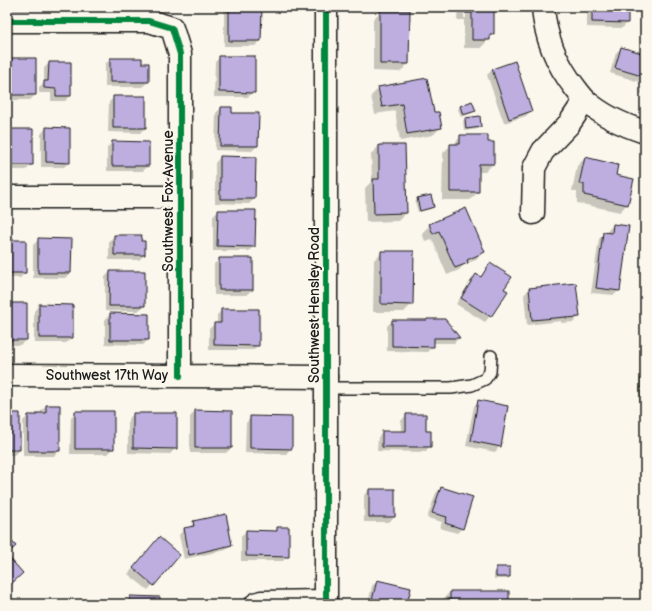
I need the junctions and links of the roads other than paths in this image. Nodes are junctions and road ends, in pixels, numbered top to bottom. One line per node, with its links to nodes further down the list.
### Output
1 (326, 7): 12 (street, Southwest Hensley Road)
2 (543, 7): 4 (street)
3 (7, 21): 7 (street, Southwest Fox Avenue)
4 (585, 100): 5 (street); 8 (street)
5 (645, 132)
6 (7, 197): 7 (street)
7 (179, 197): 11 (street, Southwest Fox Avenue)
8 (533, 213)
9 (491, 356): 12 (lane)
10 (7, 375): 11 (street, Southwest 17th Way)
11 (180, 376): 12 (street, Southwest 17th Way)
12 (326, 382): 13 (street, Southwest Hensley Road)
13 (326, 603): 14 (street)
14 (256, 604)

